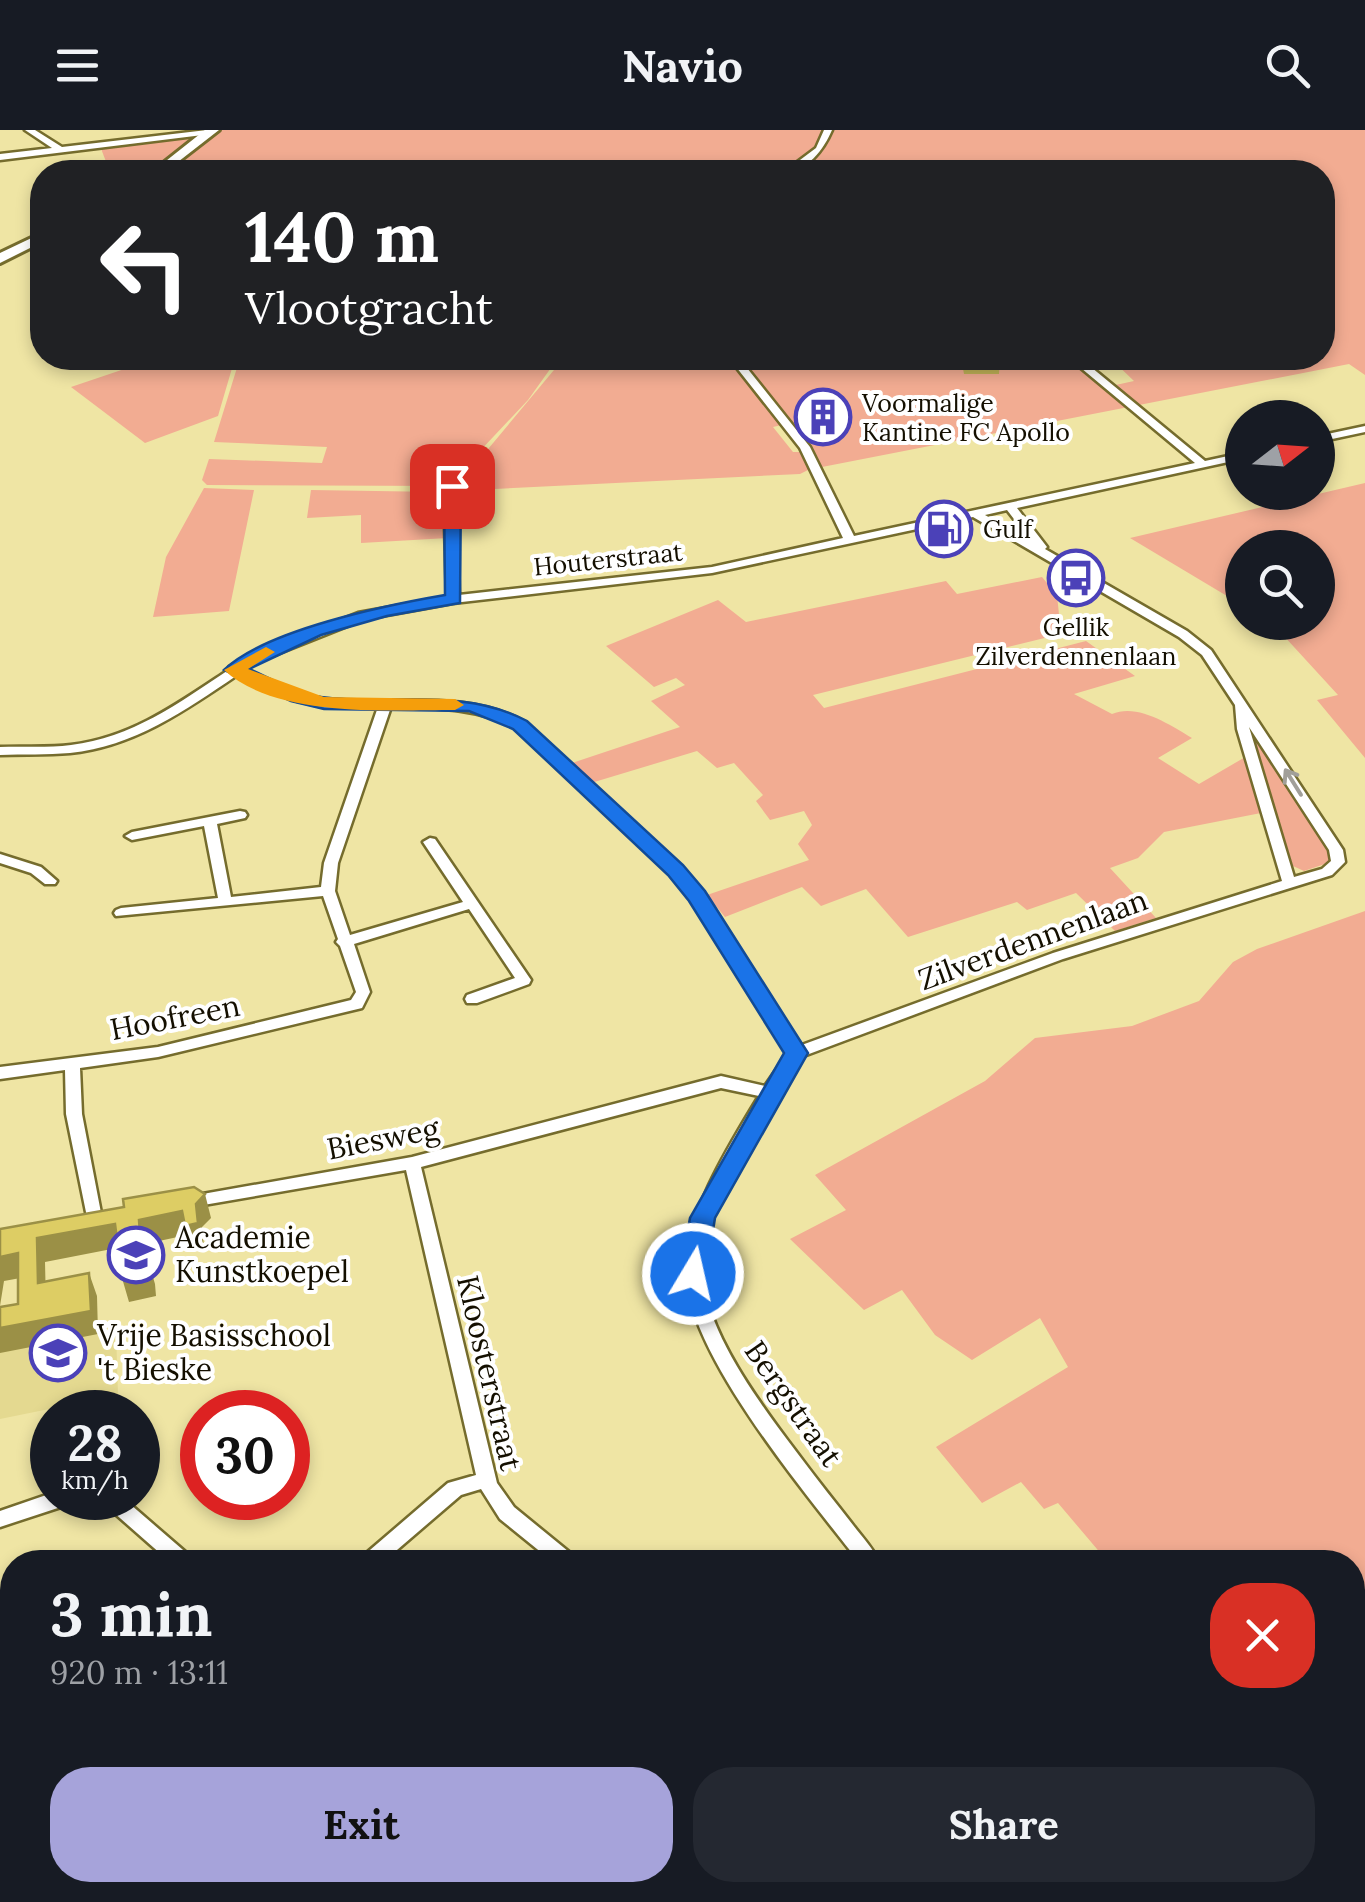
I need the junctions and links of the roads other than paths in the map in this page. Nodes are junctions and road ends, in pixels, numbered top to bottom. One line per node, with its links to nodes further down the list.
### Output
1 (29, 130): 5 (street)
2 (828, 130): 8 (street)
3 (212, 131): 4 (street); 7 (street)
4 (189, 132): 5 (street)
5 (61, 150): 6 (street)
6 (0, 157)
7 (174, 160)
8 (805, 160)
9 (30, 243): 10 (street)
10 (0, 260)
11 (744, 370): 20 (street)
12 (1089, 370): 16 (street)
13 (1365, 428): 14 (street)
14 (1335, 435)
15 (1225, 459): 16 (street, Houterstraat)
16 (1203, 464): 18 (street, Houterstraat)
17 (456, 483): 22 (street)
18 (1010, 506): 19 (street, Houterstraat); 21 (street, Zilverdennenlaan)
19 (974, 514): 20 (street, Houterstraat); 21 (street, Zilverdennenlaan)
20 (850, 540): 22 (street, Houterstraat)
21 (1046, 554): 25 (street, Zilverdennenlaan)
22 (454, 599): 23 (street, Houterstraat)
23 (234, 670): 24 (street); 26 (street, Houterstraat)
24 (385, 706): 34 (street); 40 (street)
25 (1240, 707): 33 (street, Zilverdennenlaan); 33 (street, Zilverdennenlaan, one-way to 25)
26 (0, 752)
27 (240, 816): 28 (street)
28 (210, 821): 29 (street); 35 (street)
29 (132, 836)
30 (430, 842): 36 (street)
31 (0, 858): 32 (street)
32 (50, 881)
33 (1289, 883): 40 (street, Zilverdennenlaan)
34 (328, 891): 35 (street); 38 (street)
35 (225, 900): 37 (street)
36 (471, 904): 38 (street); 39 (street)
37 (121, 912)
38 (343, 942): 41 (street, Hoofreen)
39 (472, 999)
40 (796, 1053): 43 (street, Bergstraat)
41 (72, 1064): 42 (street, Hoofreen); 46 (street)
42 (0, 1073)
43 (770, 1092): 44 (street, Biesweg); 54 (street, Bergstraat)
44 (412, 1163): 45 (street, Biesweg); 47 (street, Kloosterstraat)
45 (166, 1206)
46 (76, 1222)
47 (482, 1481): 52 (street); 53 (street, Kloosterstraat)
48 (30, 1509): 49 (street)
49 (0, 1519)
50 (135, 1520): 51 (street)
51 (169, 1550)
52 (384, 1550)
53 (552, 1550)
54 (862, 1550)

